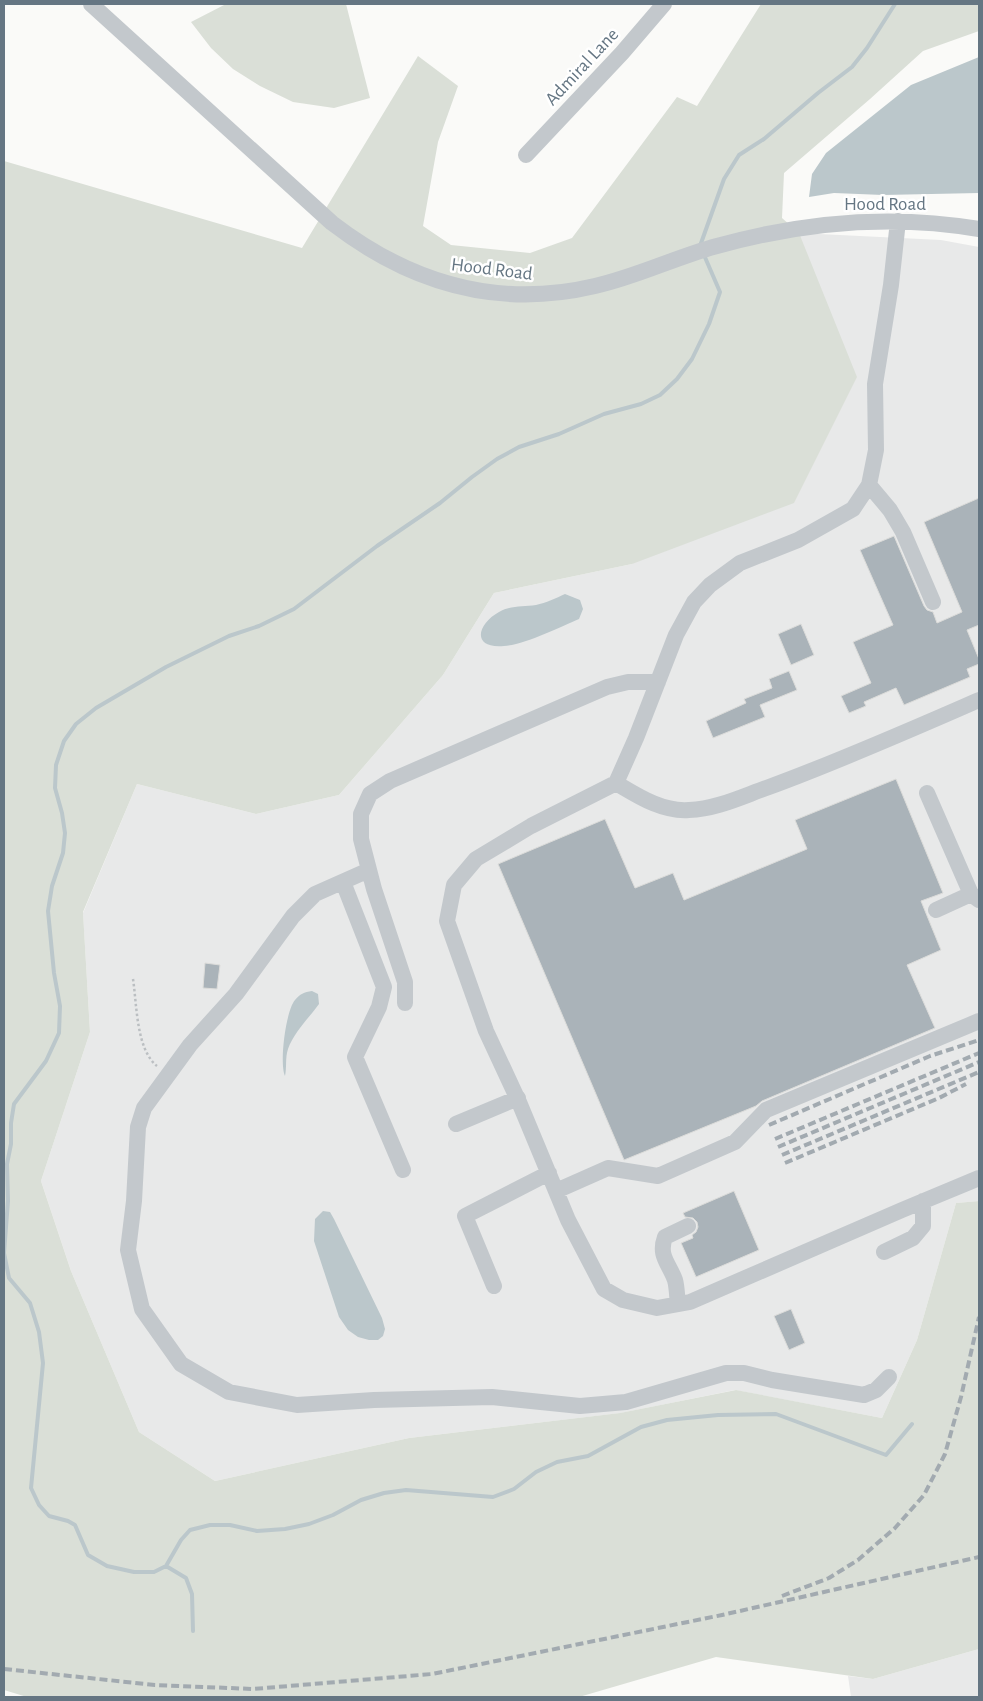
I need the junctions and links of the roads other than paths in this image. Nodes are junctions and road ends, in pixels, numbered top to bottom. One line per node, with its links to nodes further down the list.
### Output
1 (91, 4): 4 (street, Hood Road)
2 (664, 4): 3 (street, Admiral Lane)
3 (526, 155)
4 (898, 221): 5 (street, Hood Road); 6 (street)
5 (979, 229)
6 (869, 485): 7 (street); 8 (street)
7 (933, 602)
8 (658, 682): 10 (street); 12 (street)
9 (979, 700): 10 (street)
10 (616, 783): 18 (street)
11 (927, 793): 14 (street)
12 (369, 870): 13 (street); 16 (street)
13 (343, 882): 20 (street); 29 (street)
14 (975, 897): 15 (street)
15 (936, 910)
16 (405, 1003)
17 (979, 1021): 23 (street)
18 (518, 1098): 19 (street); 21 (street)
19 (456, 1124)
20 (403, 1170)
21 (549, 1173): 23 (street); 27 (street)
22 (979, 1178): 24 (street)
23 (556, 1191): 28 (street)
24 (923, 1201): 26 (street); 28 (street)
25 (688, 1226): 28 (street)
26 (884, 1252)
27 (494, 1286)
28 (678, 1304)
29 (889, 1377)

